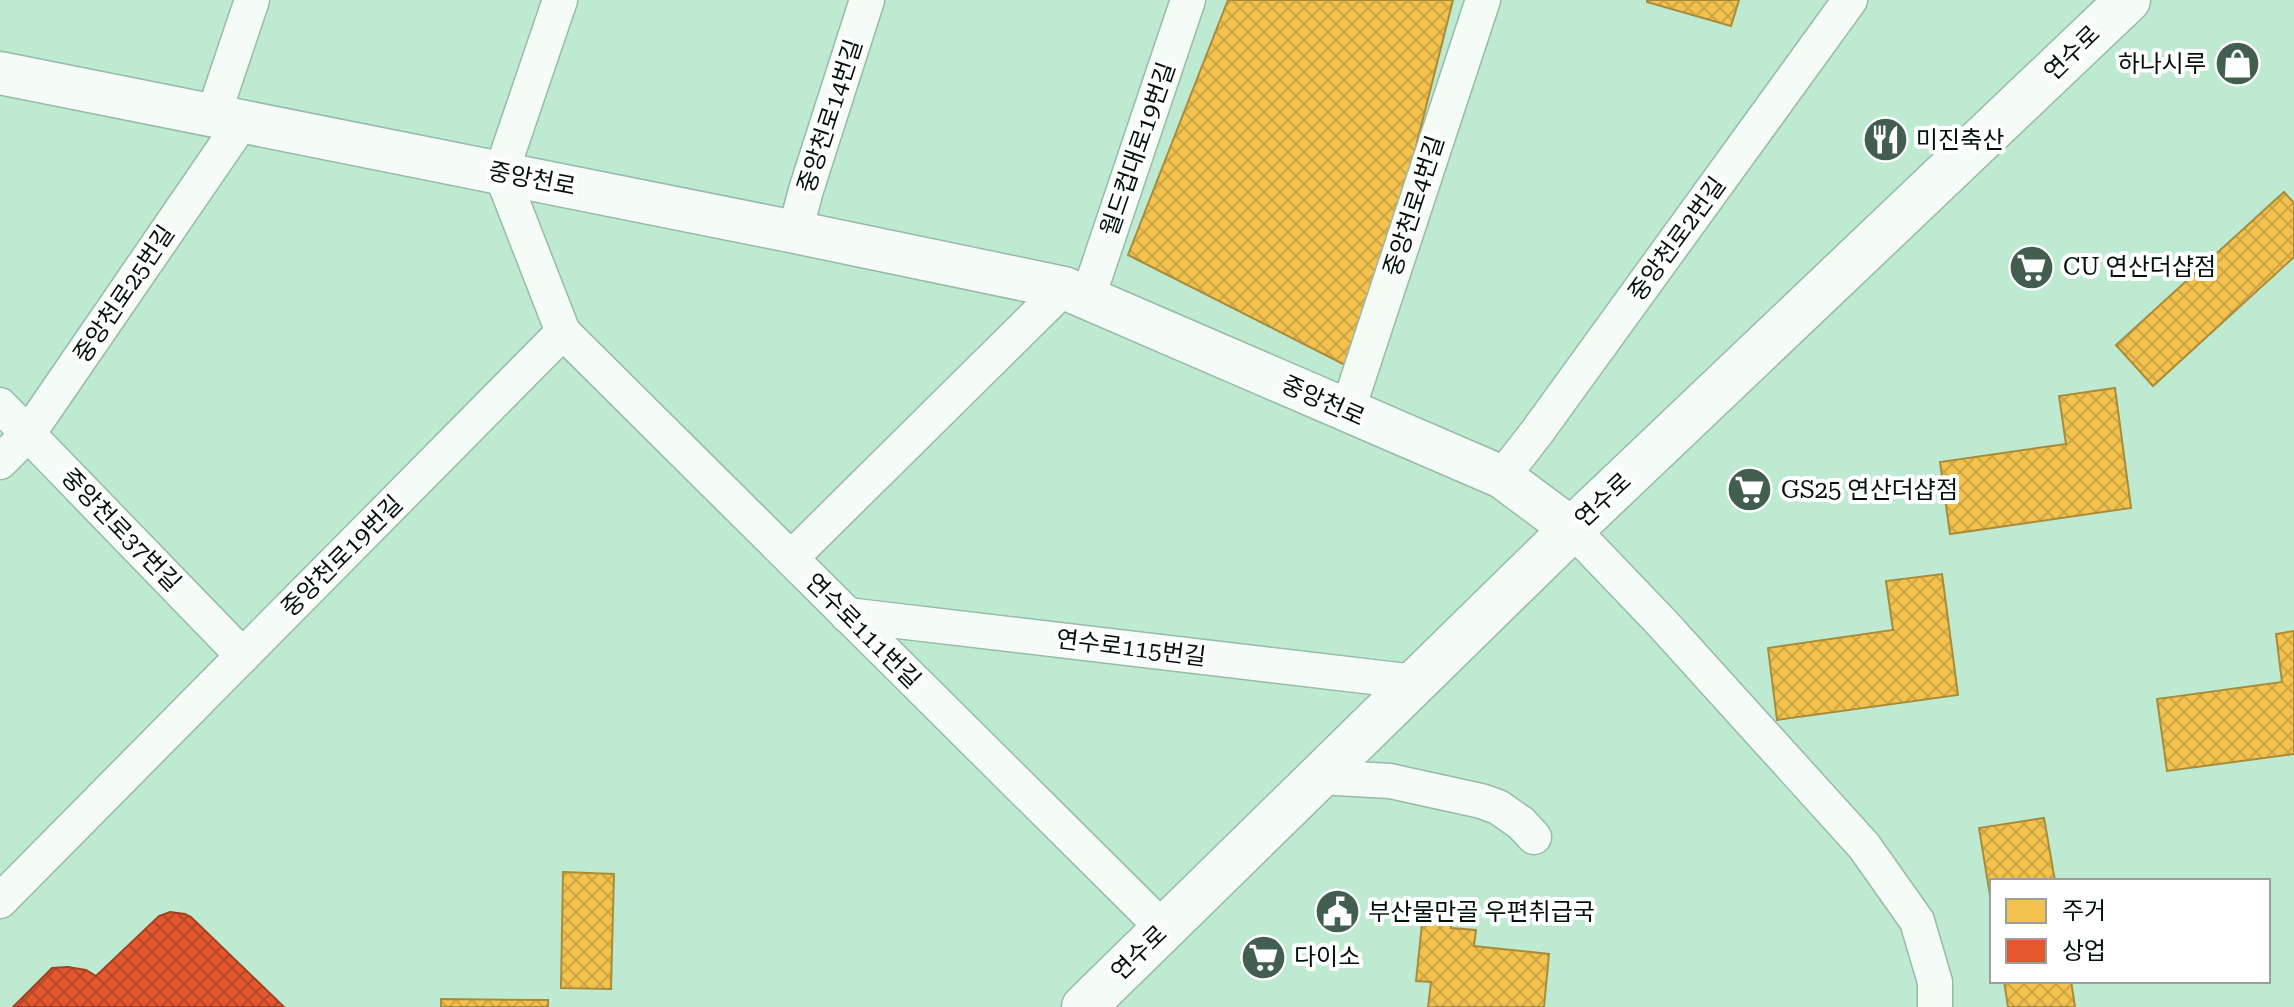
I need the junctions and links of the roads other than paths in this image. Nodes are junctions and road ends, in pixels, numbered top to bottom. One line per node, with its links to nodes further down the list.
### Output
1 (252, 0): 9 (street, 중앙천로25번길)
2 (560, 0): 10 (street)
3 (867, 0): 11 (street, 중앙천로14번길)
4 (1188, 0): 12 (street, 월드컵대로19번길)
5 (1483, 0): 15 (street, 중앙천로4번길)
6 (1850, 0): 18 (street, 중앙천로2번길)
7 (2127, 0): 19 (main road, 연수로)
8 (0, 73): 9 (street, 중앙천로)
9 (228, 119): 10 (street, 중앙천로); 16 (street, 중앙천로25번길)
10 (501, 173): 11 (street, 중앙천로); 13 (street)
11 (795, 232): 12 (street, 중앙천로)
12 (1076, 293): 15 (street, 중앙천로); 20 (street)
13 (563, 332): 20 (street, 연수로111번길); 22 (street, 중앙천로19번길)
14 (0, 405): 16 (street, 중앙천로37번길)
15 (1347, 412): 18 (street, 중앙천로)
16 (28, 434): 17 (street, 중앙천로25번길); 22 (street, 중앙천로37번길)
17 (0, 462)
18 (1502, 477): 19 (street, 중앙천로)
19 (1572, 529): 23 (main road, 연수로); 29 (street)
20 (791, 558): 21 (street, 연수로111번길)
21 (847, 615): 23 (street, 연수로115번길); 27 (street, 연수로111번길)
22 (243, 656): 26 (street, 중앙천로19번길)
23 (1415, 682): 24 (main road, 연수로)
24 (1318, 777): 25 (street); 27 (main road, 연수로)
25 (1534, 837)
26 (0, 901)
27 (1164, 929): 28 (main road, 연수로)
28 (1084, 1007)
29 (1935, 1007)

